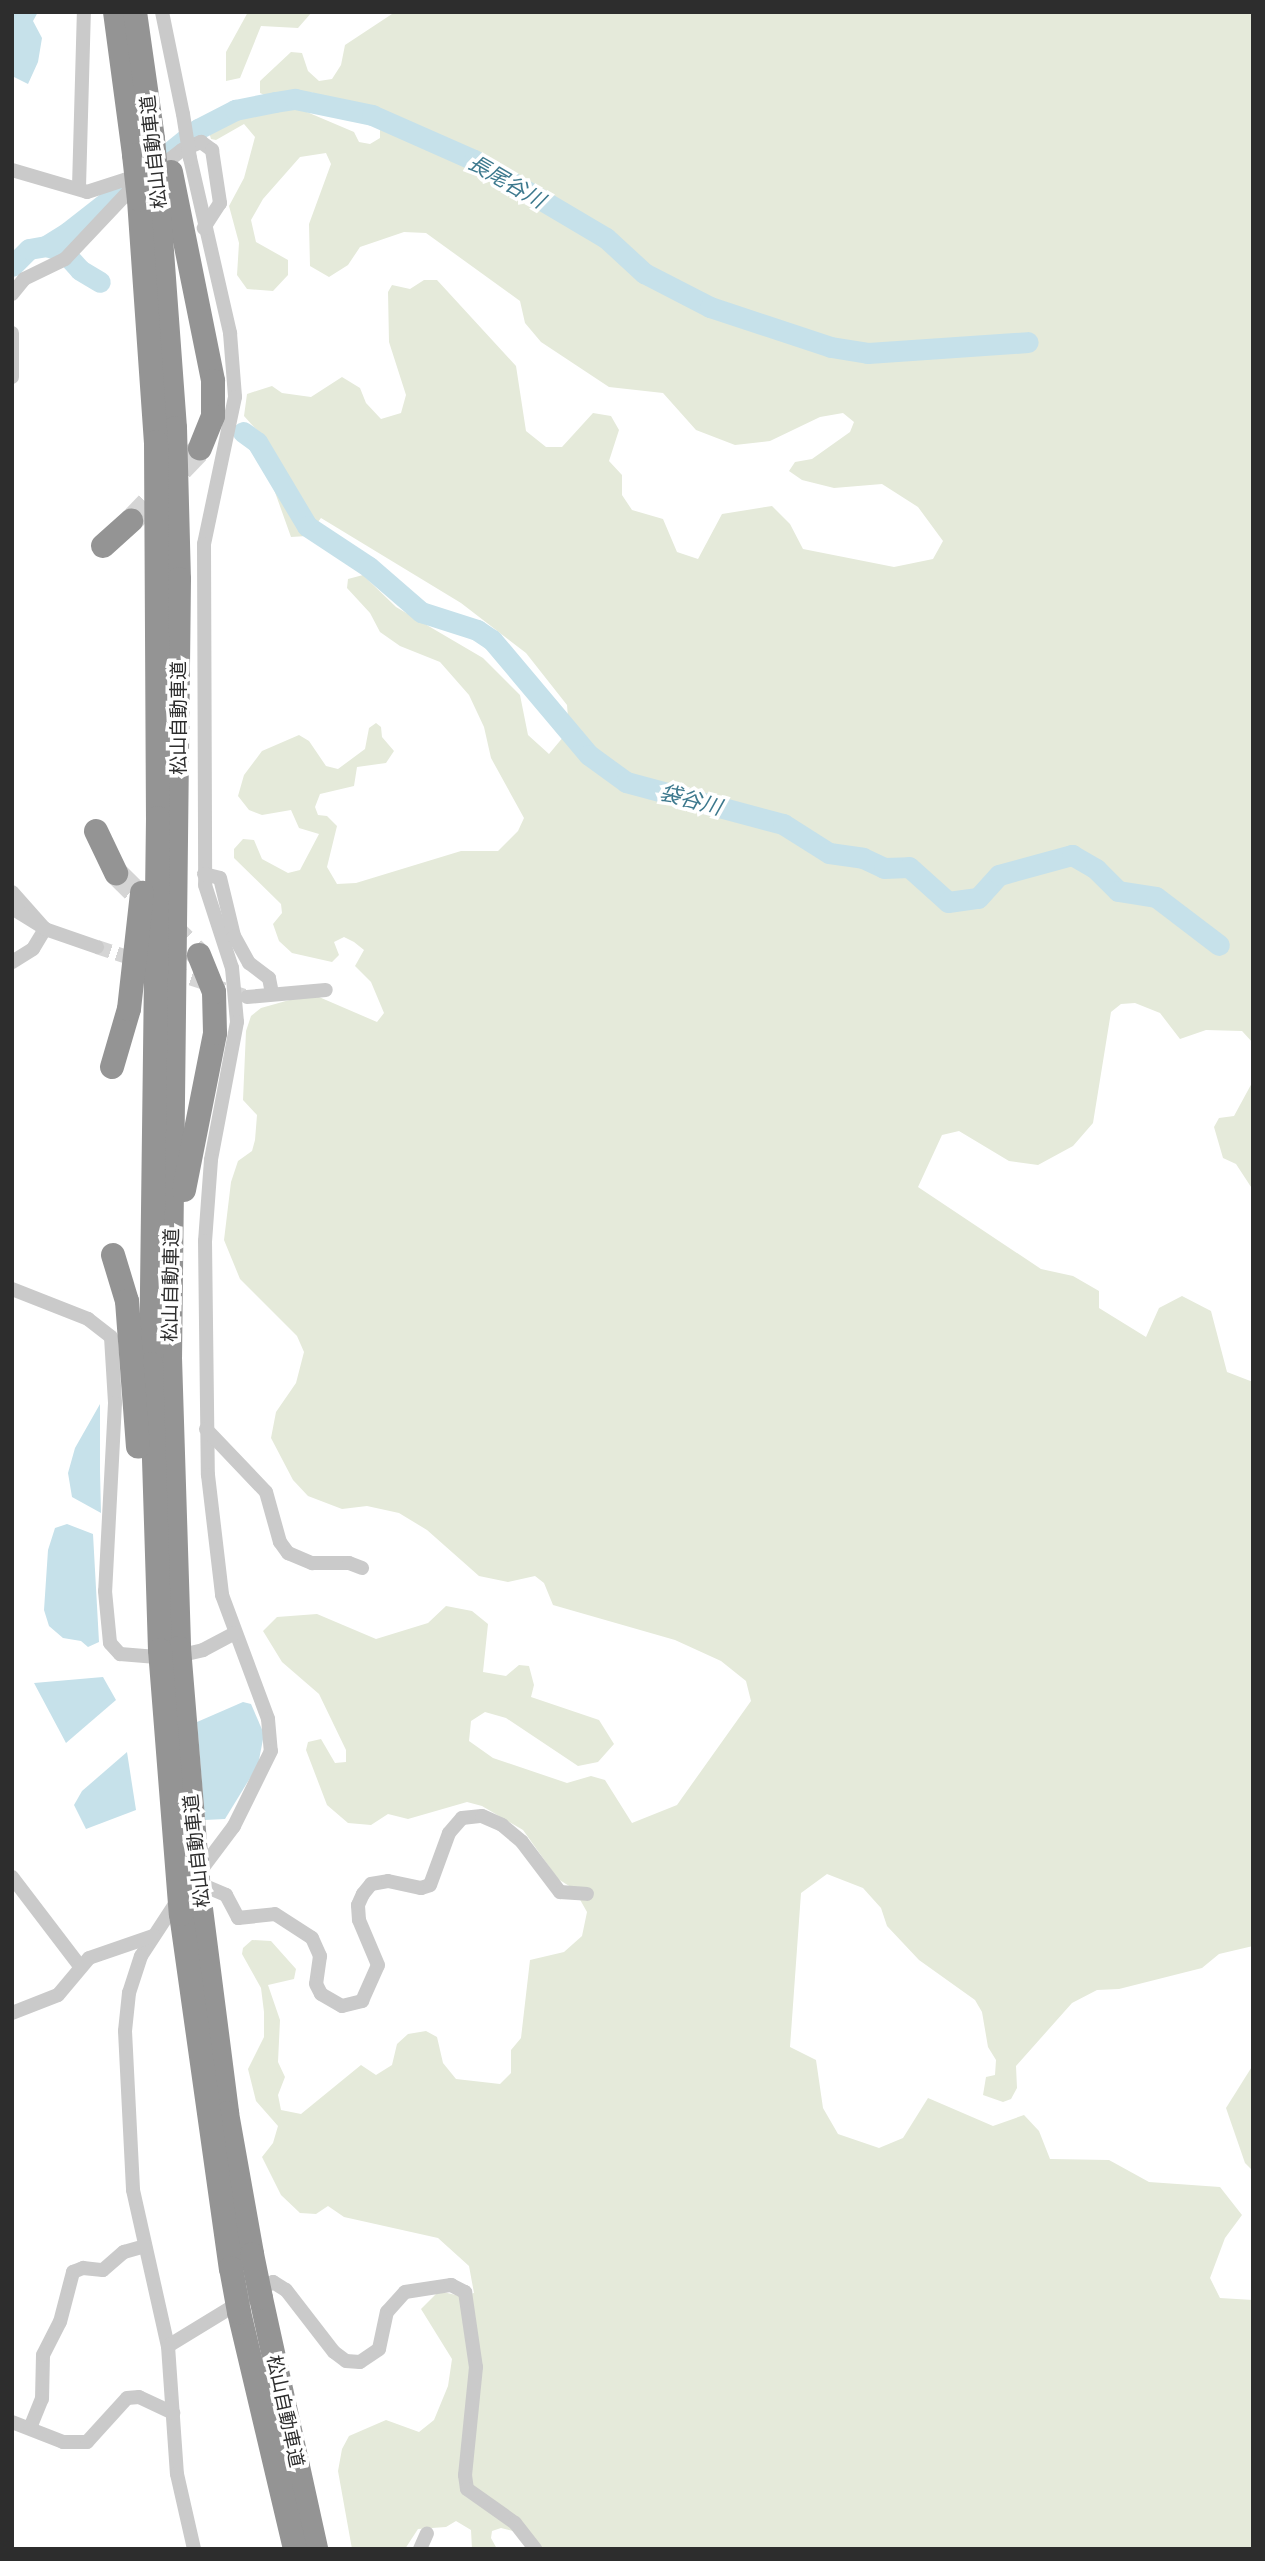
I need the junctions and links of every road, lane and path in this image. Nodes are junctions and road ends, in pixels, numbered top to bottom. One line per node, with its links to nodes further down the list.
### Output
1 (84, 12): 9 (street)
2 (114, 12): 6 (highway, 松山自動車道)
3 (135, 12): 6 (highway, 松山自動車道)
4 (142, 12): 6 (highway)
5 (162, 12): 8 (street, bridge)
6 (150, 142): 8 (highway); 10 (highway, 松山自動車道, bridge)
7 (12, 170): 9 (street)
8 (173, 171): 11 (street); 15 (highway); 35 (highway, 松山自動車道)
9 (79, 187): 10 (street)
10 (132, 190): 11 (street); 12 (street); 18 (highway, 松山自動車道)
11 (204, 228): 21 (street)
12 (12, 294)
13 (12, 333): 14 (street)
14 (12, 377)
15 (200, 449)
16 (131, 521): 17 (highway)
17 (103, 546)
18 (158, 579): 31 (highway); 38 (highway, 松山自動車道)
19 (96, 831): 20 (highway)
20 (116, 873)
21 (204, 874): 29 (street); 34 (street)
22 (12, 892): 24 (street)
23 (12, 908): 24 (street)
24 (45, 929): 25 (street); 27 (street)
25 (97, 947)
26 (198, 955): 35 (highway)
27 (12, 962)
28 (326, 990): 29 (street)
29 (272, 994): 30 (street)
30 (247, 997)
31 (112, 1067)
32 (113, 1255): 38 (highway)
33 (12, 1289): 37 (street)
34 (206, 1429): 36 (street); 37 (street)
35 (172, 1469): 38 (highway, 松山自動車道)
36 (362, 1568)
37 (235, 1633): 40 (street)
38 (169, 1649): 40 (highway, 松山自動車道, bridge); 52 (highway, 松山自動車道, bridge)
39 (12, 1877): 43 (street)
40 (196, 1887): 41 (street); 42 (street); 53 (highway, 松山自動車道, bridge)
41 (587, 1894)
42 (153, 1936): 43 (street); 45 (street)
43 (79, 1965): 44 (street)
44 (12, 2013)
45 (145, 2246): 46 (street); 49 (street)
46 (168, 2346): 47 (street); 55 (street)
47 (173, 2413): 49 (street); 51 (street)
48 (12, 2422): 49 (street)
49 (30, 2428)
50 (427, 2533): 54 (street)
51 (194, 2549)
52 (295, 2549)
53 (316, 2549)
54 (420, 2549)
55 (536, 2549)

